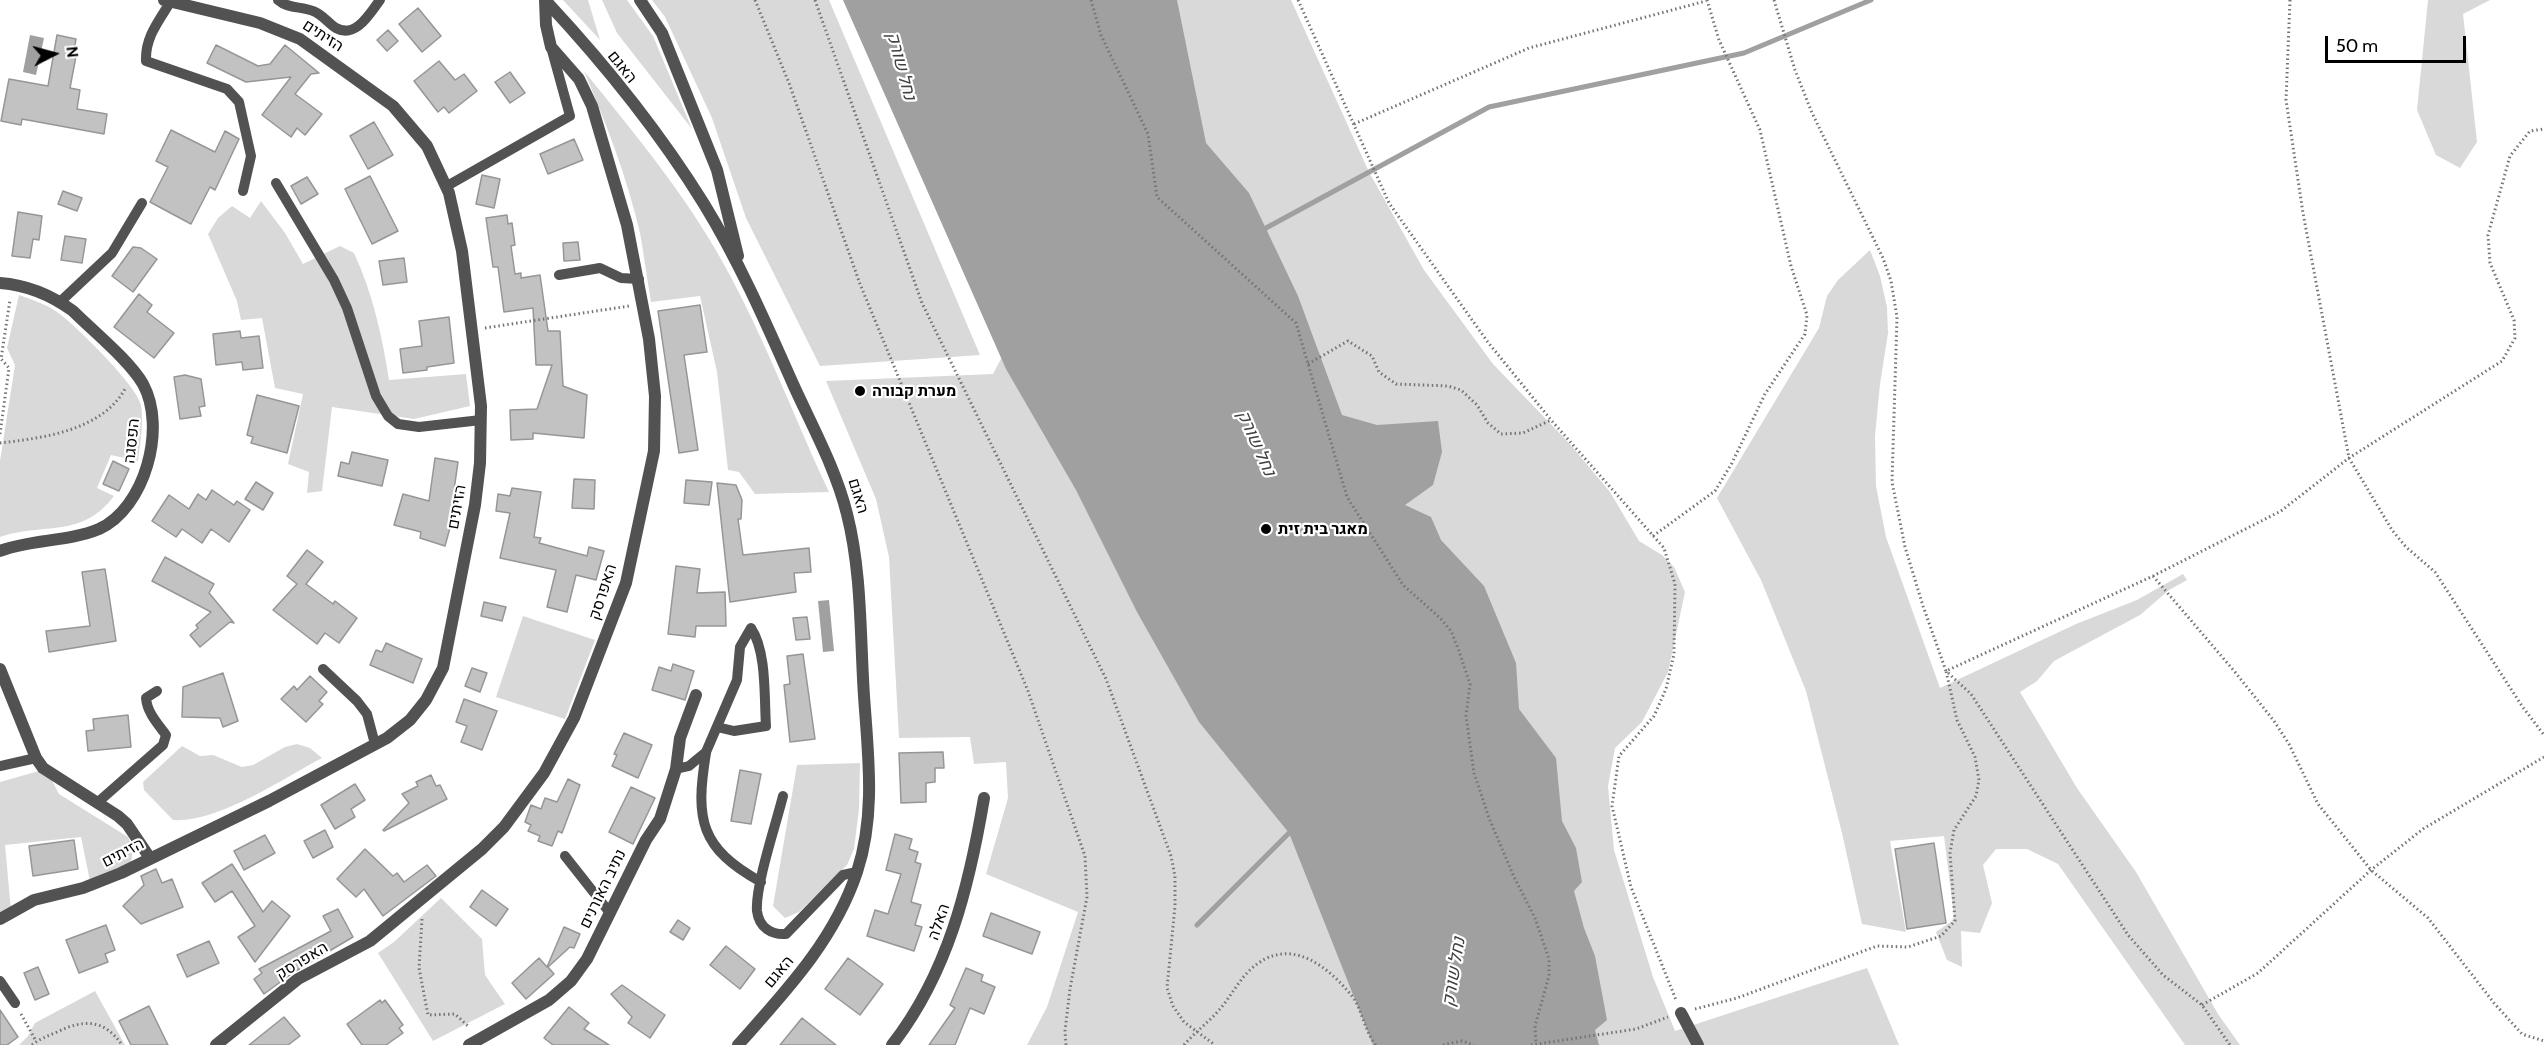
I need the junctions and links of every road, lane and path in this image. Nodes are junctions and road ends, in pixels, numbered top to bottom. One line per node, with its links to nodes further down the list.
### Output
1 (278, 0): 12 (lane)
2 (545, 0): 13 (street); 20 (street, האגם)
3 (640, 0): 20 (street)
4 (755, 0): 75 (path)
5 (815, 0): 66 (path)
6 (1091, 0): 28 (path)
7 (1298, 0): 14 (path)
8 (1707, 0): 14 (path); 35 (path)
9 (1774, 0): 40 (path)
10 (2290, 0): 34 (path)
11 (168, 1): 17 (street, הזיתים); 18 (lane)
12 (373, 2)
13 (551, 47): 17 (lane); 22 (street, האפרסק)
14 (1353, 125): 31 (path)
15 (2544, 129): 34 (path)
16 (276, 183): 30 (lane)
17 (447, 186): 27 (street, הזיתים)
18 (243, 190)
19 (142, 202): 25 (lane)
20 (738, 266): 57 (street, האגם)
21 (559, 275): 22 (lane)
22 (639, 279): 26 (street, האפרסק)
23 (0, 283): 24 (street, הפסגה)
24 (14, 285): 25 (street, הפסגה); 32 (path)
25 (60, 302): 29 (street, הפסגה)
26 (643, 304): 27 (path); 59 (street, האפרסק)
27 (473, 329): 30 (street, הזיתים)
28 (1308, 364): 31 (path); 81 (path)
29 (134, 372): 33 (path); 36 (street, הפסגה)
30 (481, 420): 45 (street, הזיתים)
31 (1551, 420): 35 (path)
32 (0, 434)
33 (0, 444)
34 (2349, 458): 37 (path); 44 (path)
35 (1653, 536): 65 (path)
36 (0, 551)
37 (2153, 576): 40 (path); 56 (path)
38 (0, 669): 48 (street)
39 (323, 669): 45 (lane)
40 (1946, 671): 64 (path); 65 (path)
41 (157, 691): 53 (lane)
42 (696, 695): 50 (street, נתיב האורנים)
43 (717, 727): 43 (lane); 46 (lane)
44 (2544, 735)
45 (375, 744): 55 (street, הזיתים)
46 (706, 752): 50 (lane); 58 (lane)
47 (2544, 757): 56 (path)
48 (36, 758): 49 (lane); 53 (street)
49 (0, 766)
50 (676, 769): 60 (street, נתיב האורנים)
51 (783, 796): 58 (lane)
52 (984, 798): 74 (street, האלה)
53 (97, 803): 55 (street)
54 (565, 856): 60 (lane)
55 (150, 858): 61 (street, הזיתים)
56 (2370, 870): 64 (path); 68 (path)
57 (857, 872): 58 (lane); 73 (street, האגם)
58 (761, 882)
59 (418, 903): 69 (path); 72 (street, האפרסק)
60 (610, 913): 69 (street, נתיב האורנים)
61 (0, 919)
62 (0, 981): 63 (lane)
63 (15, 1003): 67 (path)
64 (2202, 1005): 83 (path)
65 (1681, 1013): 81 (path); 82 (street)
66 (1197, 1030): 76 (path); 77 (path); 78 (path)
67 (36, 1041): 70 (path); 71 (path)
68 (2544, 1041)
69 (475, 1042)
70 (32, 1045)
71 (122, 1045)
72 (216, 1045)
73 (738, 1045)
74 (891, 1045)
75 (1066, 1045)
76 (1184, 1045)
77 (1215, 1045)
78 (1376, 1045)
79 (1443, 1045): 80 (path)
80 (1474, 1045)
81 (1533, 1045)
82 (1698, 1045)
83 (2230, 1045)

